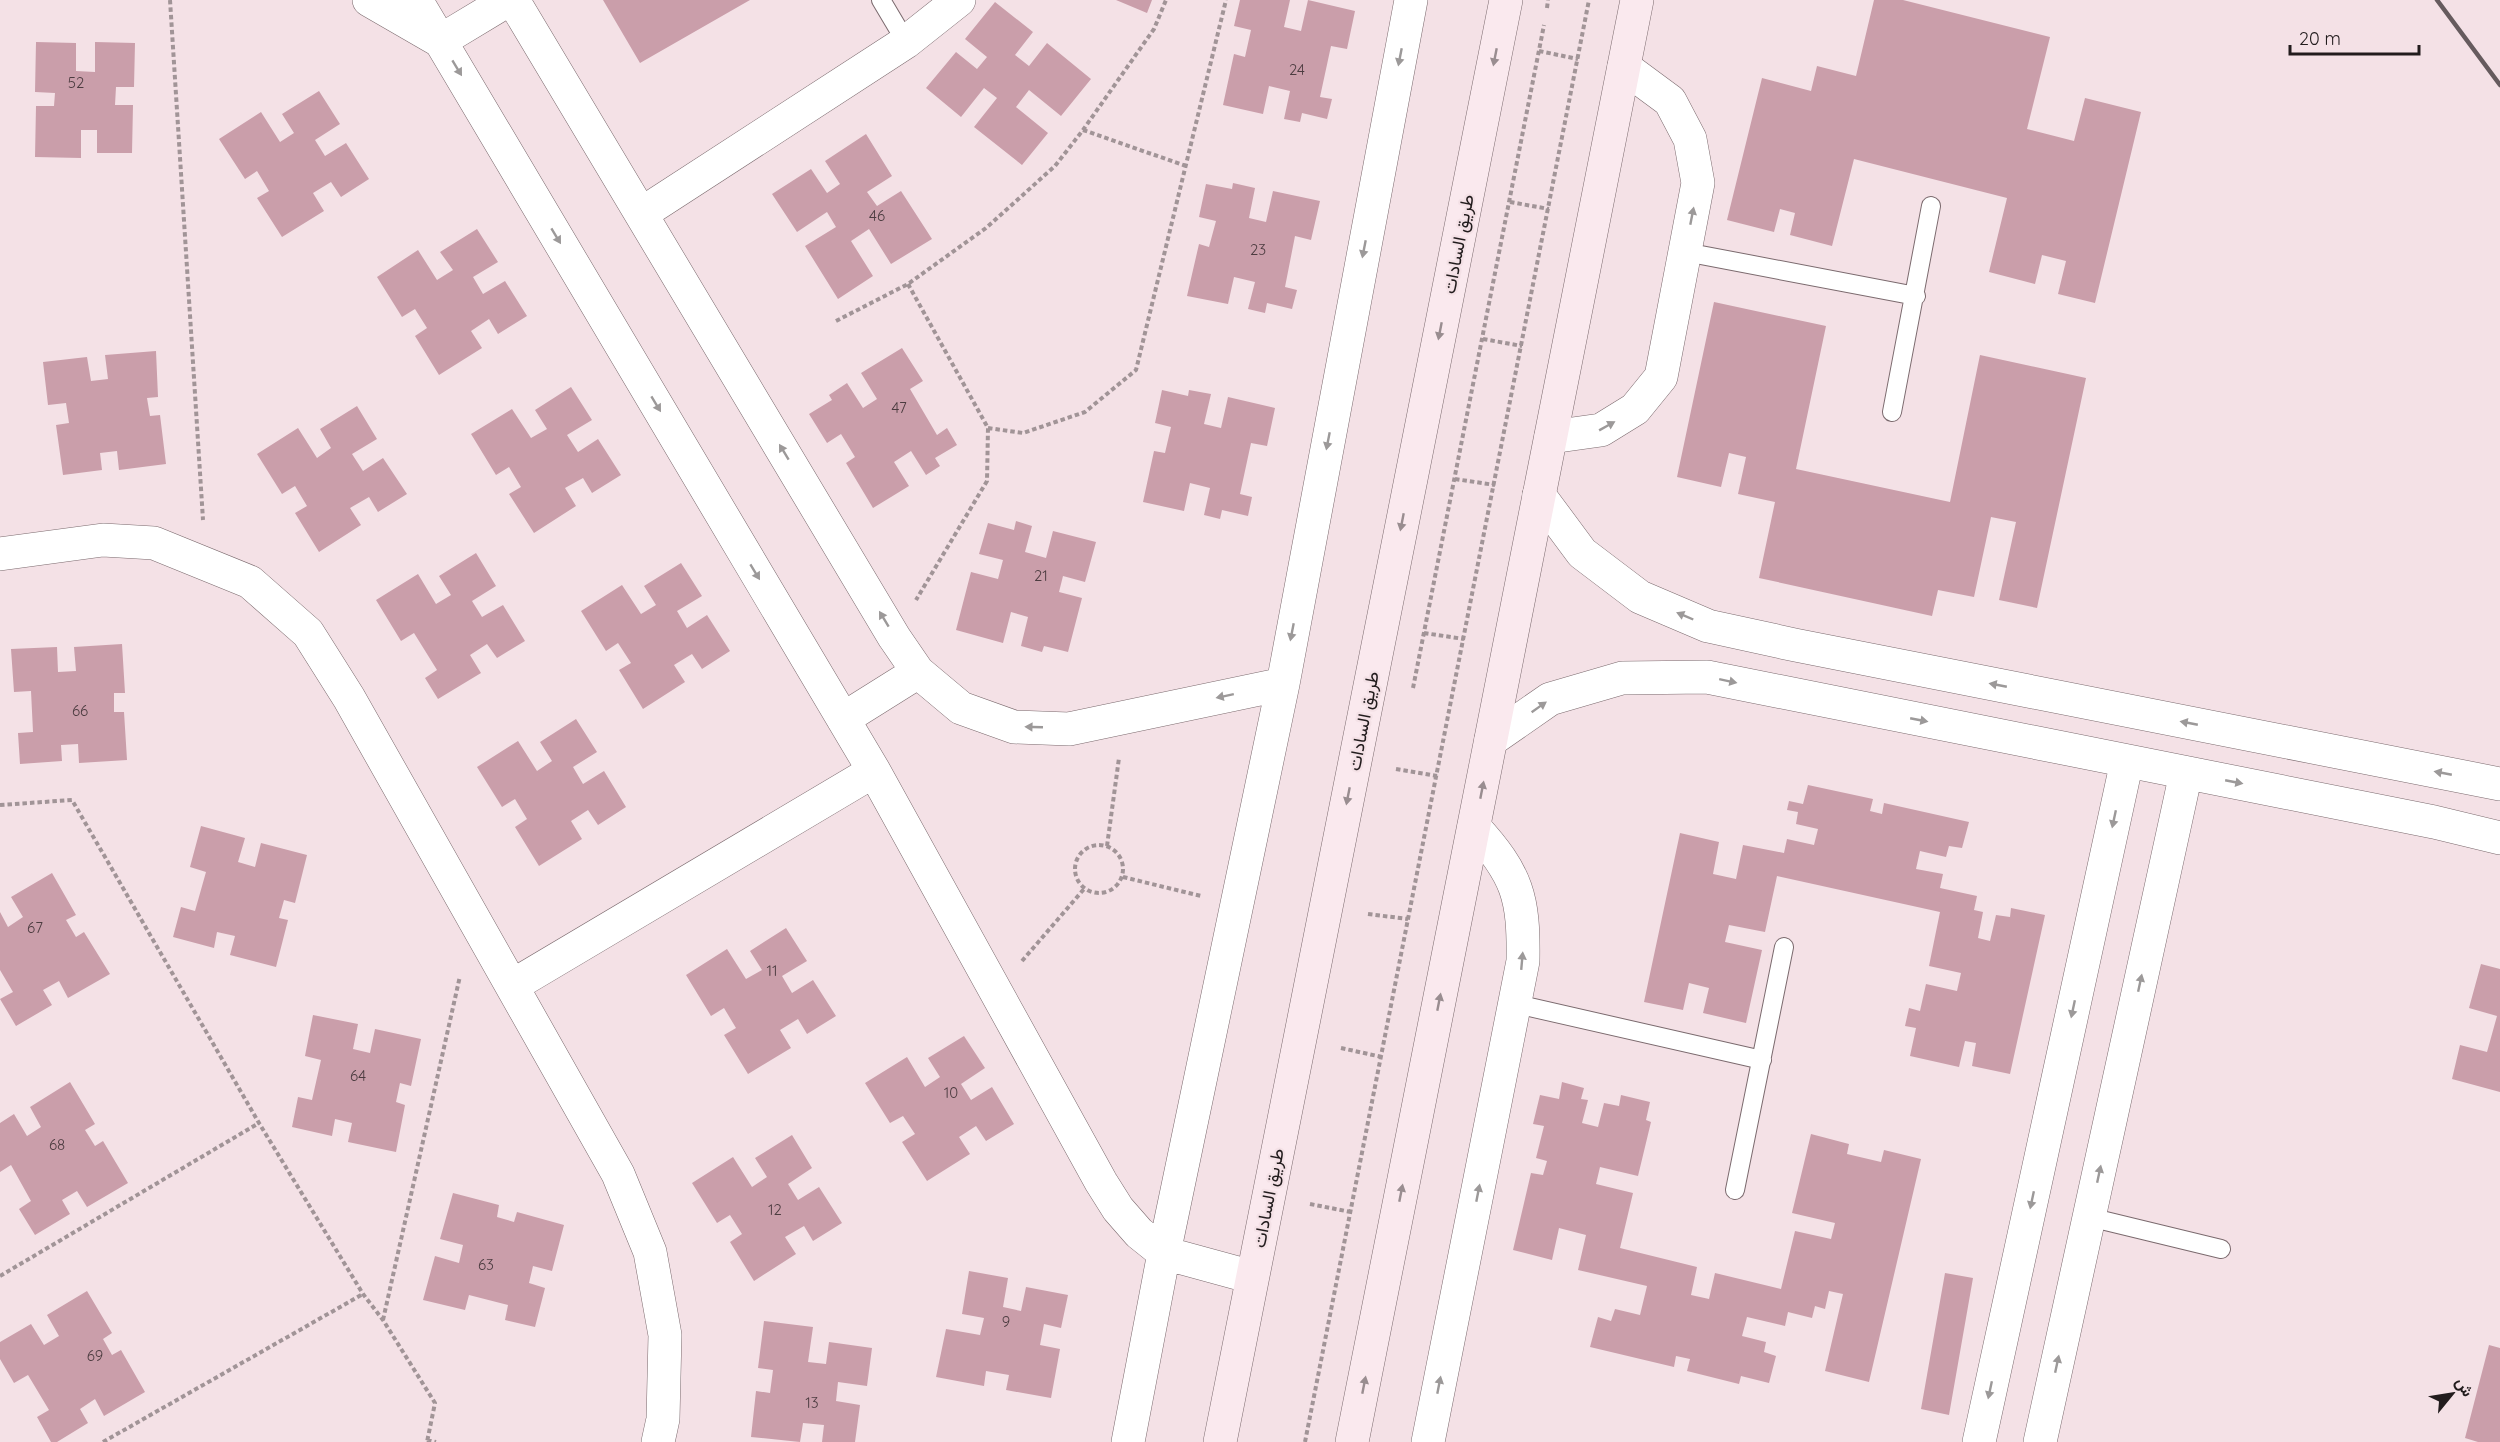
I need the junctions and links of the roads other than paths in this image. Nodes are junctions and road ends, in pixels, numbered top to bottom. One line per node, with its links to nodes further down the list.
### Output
1 (369, 0): 10 (street)
2 (416, 0): 10 (street)
3 (508, 0): 10 (street)
4 (513, 0): 14 (street)
5 (881, 0): 11 (lane)
6 (959, 0): 11 (street)
7 (1411, 0): 23 (street, one-way to 23)
8 (1506, 0): 41 (main road, طريق السادات, one-way to 41)
9 (1637, 0): 12 (main road)
10 (440, 41): 25 (street, one-way to 25)
11 (906, 42): 14 (street)
12 (1624, 67): 15 (street, one-way to 12); 18 (main road)
13 (1931, 206): 16 (lane)
14 (641, 214): 22 (street, one-way to 14)
15 (1685, 252): 16 (lane); 18 (street, one-way to 15)
16 (1916, 296): 17 (lane)
17 (1892, 412)
18 (1551, 437): 19 (main road)
19 (1539, 495): 21 (street, one-way to 19); 26 (main road)
20 (0, 554): 34 (street)
21 (1795, 645): 24 (street); 30 (street, one-way to 21)
22 (918, 672): 23 (street, one-way to 22); 25 (street)
23 (1283, 684): 40 (street)
24 (1786, 694): 26 (street, one-way to 24); 27 (street, one-way to 27)
25 (843, 719): 28 (street)
26 (1491, 740): 31 (main road, one-way to 26)
27 (2127, 762): 29 (street); 47 (street, one-way to 47)
28 (874, 771): 34 (street); 40 (street)
29 (2186, 773): 32 (street, one-way to 32); 38 (street, one-way to 29)
30 (2500, 784)
31 (1474, 827): 35 (street, one-way to 31); 45 (main road, one-way to 31)
32 (2500, 838)
33 (1784, 947): 36 (lane)
34 (512, 986): 42 (street)
35 (1516, 1004): 36 (lane); 46 (street, one-way to 35)
36 (1762, 1060): 37 (lane)
37 (1735, 1190)
38 (2089, 1217): 39 (lane); 48 (street, one-way to 38)
39 (2221, 1249)
40 (1164, 1253): 41 (street); 43 (street)
41 (1252, 1277): 44 (main road, طريق السادات)
42 (658, 1442)
43 (1128, 1442)
44 (1220, 1442)
45 (1352, 1442)
46 (1428, 1442)
47 (1979, 1442)
48 (2040, 1442)

